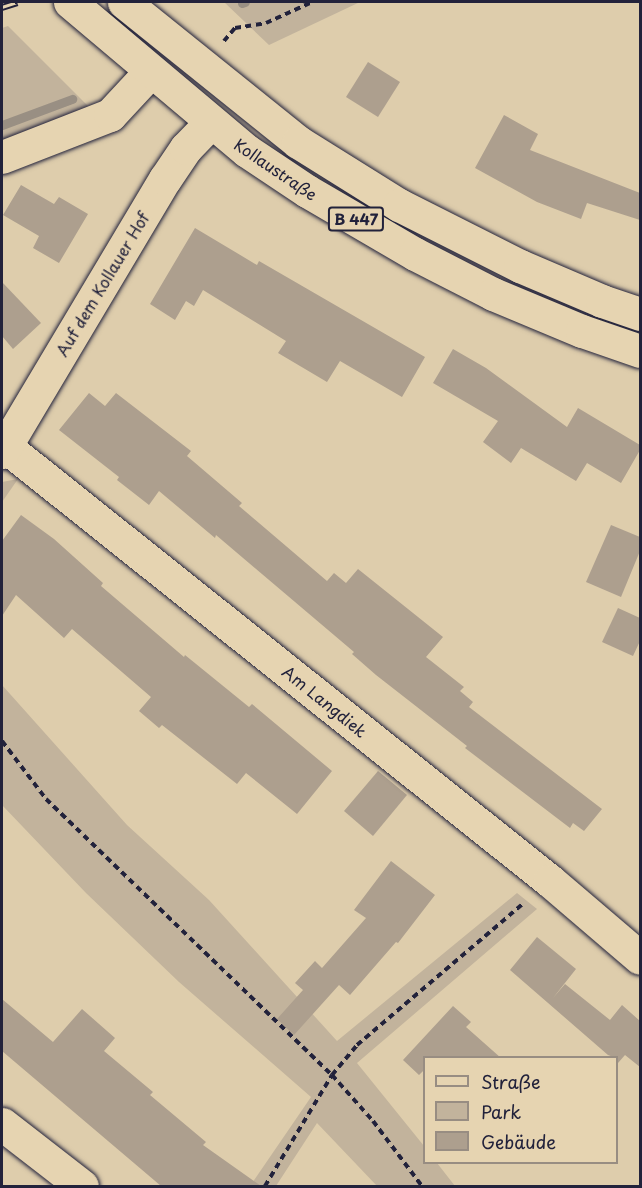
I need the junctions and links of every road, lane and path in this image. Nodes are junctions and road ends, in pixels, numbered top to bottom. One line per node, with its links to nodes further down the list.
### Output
1 (70, 2): 5 (street, Kollaustraße / B 447)
2 (124, 2): 8 (street, Kollaustraße / B 447)
3 (312, 2): 4 (path)
4 (221, 45)
5 (150, 72): 6 (street, Kollaustraße / B 447); 7 (street)
6 (211, 122): 9 (street, Kollaustraße / B 447); 10 (street, Auf dem Kollauer Hof)
7 (2, 157)
8 (640, 314)
9 (640, 351)
10 (4, 449): 12 (street, Am Langdiek)
11 (2, 741): 14 (path)
12 (550, 881): 13 (street, Am Langdiek); 14 (path)
13 (640, 958)
14 (332, 1075): 17 (path); 18 (path)
15 (2, 1124): 16 (street)
16 (82, 1186)
17 (265, 1186)
18 (422, 1186)

